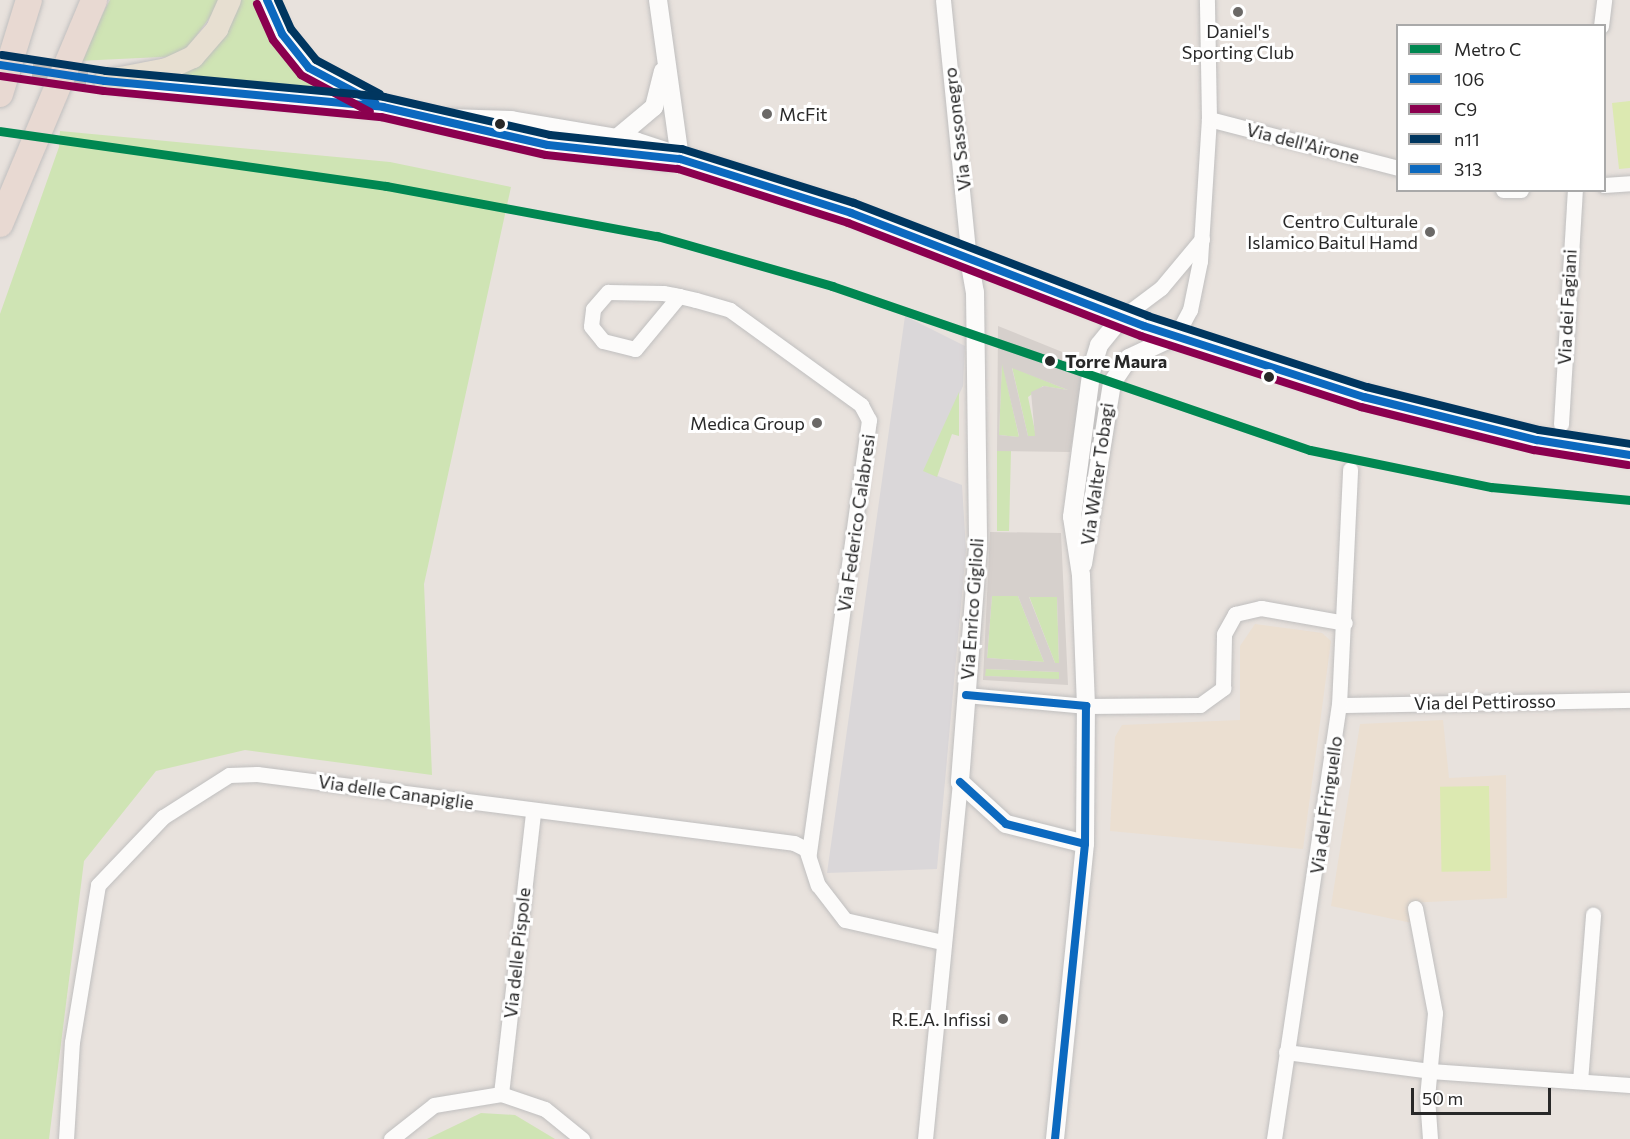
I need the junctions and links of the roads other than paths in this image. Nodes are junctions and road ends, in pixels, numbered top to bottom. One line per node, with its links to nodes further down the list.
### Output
1 (29, 0): 12 (highway)
2 (94, 0): 22 (highway)
3 (230, 0): 11 (main road)
4 (267, 0): 13 (main road)
5 (658, 0): 10 (street)
6 (943, 0): 24 (street, Via Sassonegro)
7 (1207, 0): 15 (street)
8 (1604, 0): 9 (street)
9 (1601, 24)
10 (666, 57): 16 (street); 17 (street)
11 (105, 81): 13 (main road)
12 (0, 94)
13 (383, 107): 14 (main road)
14 (447, 119): 16 (main road); 17 (main road)
15 (1209, 119): 18 (street, Via dell'Airone); 23 (street)
16 (617, 138): 17 (main road)
17 (680, 159): 24 (main road)
18 (1396, 167)
19 (1630, 183): 20 (street)
20 (1606, 185)
21 (1575, 192): 28 (street, Via dei Fagiani)
22 (0, 224)
23 (1202, 239): 26 (street); 27 (street)
24 (969, 259): 26 (main road); 33 (street, Via Enrico Giglioli)
25 (680, 296): 25 (street, Via Federico Calabresi); 40 (street, Via Federico Calabresi)
26 (1121, 318): 27 (main road); 31 (street, Via Walter Tobagi)
27 (1176, 336): 29 (main road); 31 (street, Via Walter Tobagi)
28 (1561, 424)
29 (1630, 455)
30 (1350, 469): 32 (street, Via del Fringuello)
31 (1081, 575): 36 (street, Via Walter Tobagi)
32 (1345, 624): 35 (street, Via del Fringuello); 36 (street)
33 (966, 696): 36 (street); 37 (street, Via Enrico Giglioli)
34 (1630, 700): 35 (street, Via del Pettirosso)
35 (1339, 705): 44 (street, Via del Fringuello)
36 (1086, 706): 39 (street, Via Walter Tobagi)
37 (960, 782): 39 (street); 43 (street, Via Enrico Giglioli)
38 (533, 811): 40 (street, Via delle Canapiglie); 48 (street, Via delle Pispole); 49 (street, Via delle Canapiglie)
39 (1085, 844): 53 (street, Via Walter Tobagi)
40 (809, 855): 43 (street)
41 (1415, 908): 45 (street)
42 (1593, 915): 46 (street)
43 (942, 942): 52 (street, Via Enrico Giglioli)
44 (1286, 1052): 45 (street); 54 (street, Via del Fringuello)
45 (1430, 1071): 46 (street); 55 (street)
46 (1580, 1081): 47 (street)
47 (1630, 1085)
48 (501, 1094): 50 (street); 51 (street)
49 (66, 1139)
50 (391, 1139)
51 (582, 1139)
52 (926, 1139)
53 (1055, 1139)
54 (1274, 1139)
55 (1430, 1139)

